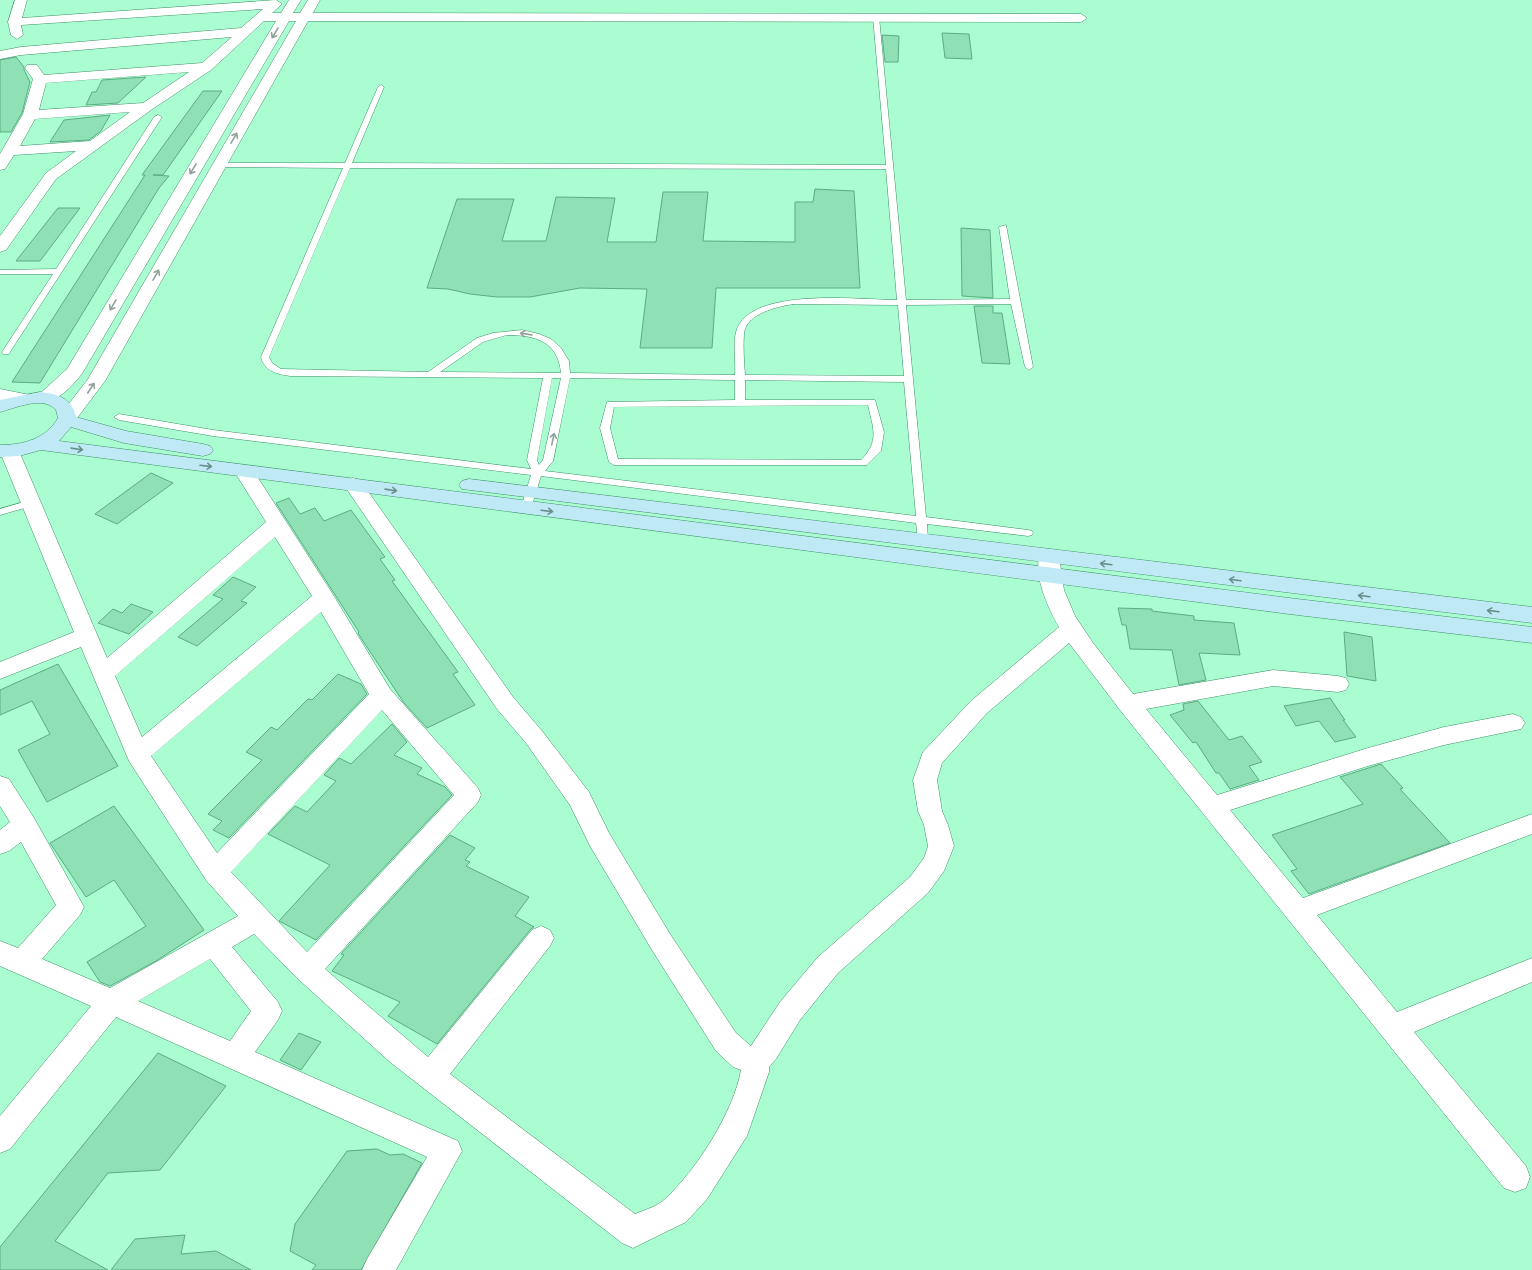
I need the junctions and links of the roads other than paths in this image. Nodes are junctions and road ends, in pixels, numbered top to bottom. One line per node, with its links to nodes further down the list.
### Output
1 (20, 0): 10 (street)
2 (295, 0): 5 (street)
3 (314, 0): 6 (street)
4 (277, 2): 7 (street); 10 (street)
5 (285, 16): 6 (street); 7 (street); 40 (street, one-way to 40)
6 (305, 16): 8 (street); 23 (street, one-way to 6)
7 (262, 17): 11 (street)
8 (876, 17): 9 (street); 25 (lane)
9 (1081, 18)
10 (14, 22): 12 (street)
11 (244, 32): 12 (street); 14 (street)
12 (20, 51): 13 (street); 15 (street)
13 (0, 55)
14 (206, 67): 15 (street); 17 (street)
15 (40, 79): 18 (street)
16 (380, 87): 22 (lane)
17 (146, 108): 18 (street); 20 (street)
18 (31, 115): 21 (street)
19 (158, 117): 28 (lane)
20 (95, 144): 21 (street); 27 (street)
21 (9, 151): 24 (street)
22 (348, 164): 23 (lane); 25 (lane); 34 (lane)
23 (219, 165): 45 (street, one-way to 23)
24 (0, 166)
25 (889, 167): 31 (lane)
26 (1003, 227): 30 (lane)
27 (0, 247)
28 (56, 271): 29 (lane); 32 (lane)
29 (0, 272)
30 (1015, 301): 31 (lane); 33 (lane)
31 (901, 303): 37 (lane); 38 (lane)
32 (6, 352)
33 (1029, 366)
34 (429, 375): 35 (lane); 36 (lane, one-way to 34)
35 (548, 376): 36 (lane); 49 (lane)
36 (566, 376): 37 (lane); 49 (lane, one-way to 36)
37 (739, 378): 38 (lane); 42 (lane)
38 (908, 379): 56 (lane)
39 (0, 395): 41 (street)
40 (44, 398): 41 (main road); 45 (main road)
41 (23, 399): 43 (main road)
42 (740, 403): 42 (lane)
43 (0, 406)
44 (119, 417): 49 (lane)
45 (67, 419): 46 (main road); 51 (main road)
46 (39, 444): 47 (main road); 48 (main road, one-way to 48)
47 (4, 452): 52 (street)
48 (244, 471): 50 (main road); 54 (street)
49 (537, 473): 51 (lane); 56 (lane)
50 (353, 484): 51 (main road, one-way to 51); 86 (street)
51 (529, 501): 56 (main road)
52 (31, 503): 53 (lane); 62 (street)
53 (0, 512)
54 (277, 524): 58 (street); 64 (street)
55 (1028, 534): 56 (lane)
56 (922, 539): 57 (main road)
57 (1050, 565): 59 (main road, one-way to 57); 60 (street); 61 (main road)
58 (324, 598): 66 (street); 69 (street)
59 (1532, 615)
60 (1072, 628): 67 (street); 86 (street)
61 (1532, 635)
62 (86, 636): 63 (street); 64 (street)
63 (0, 671)
64 (104, 674): 69 (street)
65 (1338, 684): 67 (street)
66 (382, 695): 75 (street); 81 (street)
67 (1128, 704): 71 (street)
68 (1513, 723): 71 (street)
69 (137, 754): 75 (street)
70 (0, 786): 73 (street)
71 (1212, 806): 76 (street)
72 (1532, 824): 76 (street)
73 (25, 825): 74 (street); 80 (street)
74 (0, 844)
75 (215, 872): 77 (street)
76 (1298, 911): 84 (street)
77 (257, 919): 79 (street); 81 (street)
78 (541, 938): 87 (street)
79 (214, 944): 83 (street); 85 (street)
80 (11, 958): 83 (street)
81 (307, 970): 87 (street)
82 (1532, 970): 84 (street)
83 (111, 1002): 85 (street); 88 (street)
84 (1393, 1027): 89 (street)
85 (235, 1057): 90 (street)
86 (755, 1062): 87 (street)
87 (430, 1076)
88 (0, 1139)
89 (1515, 1177)
90 (378, 1270)

